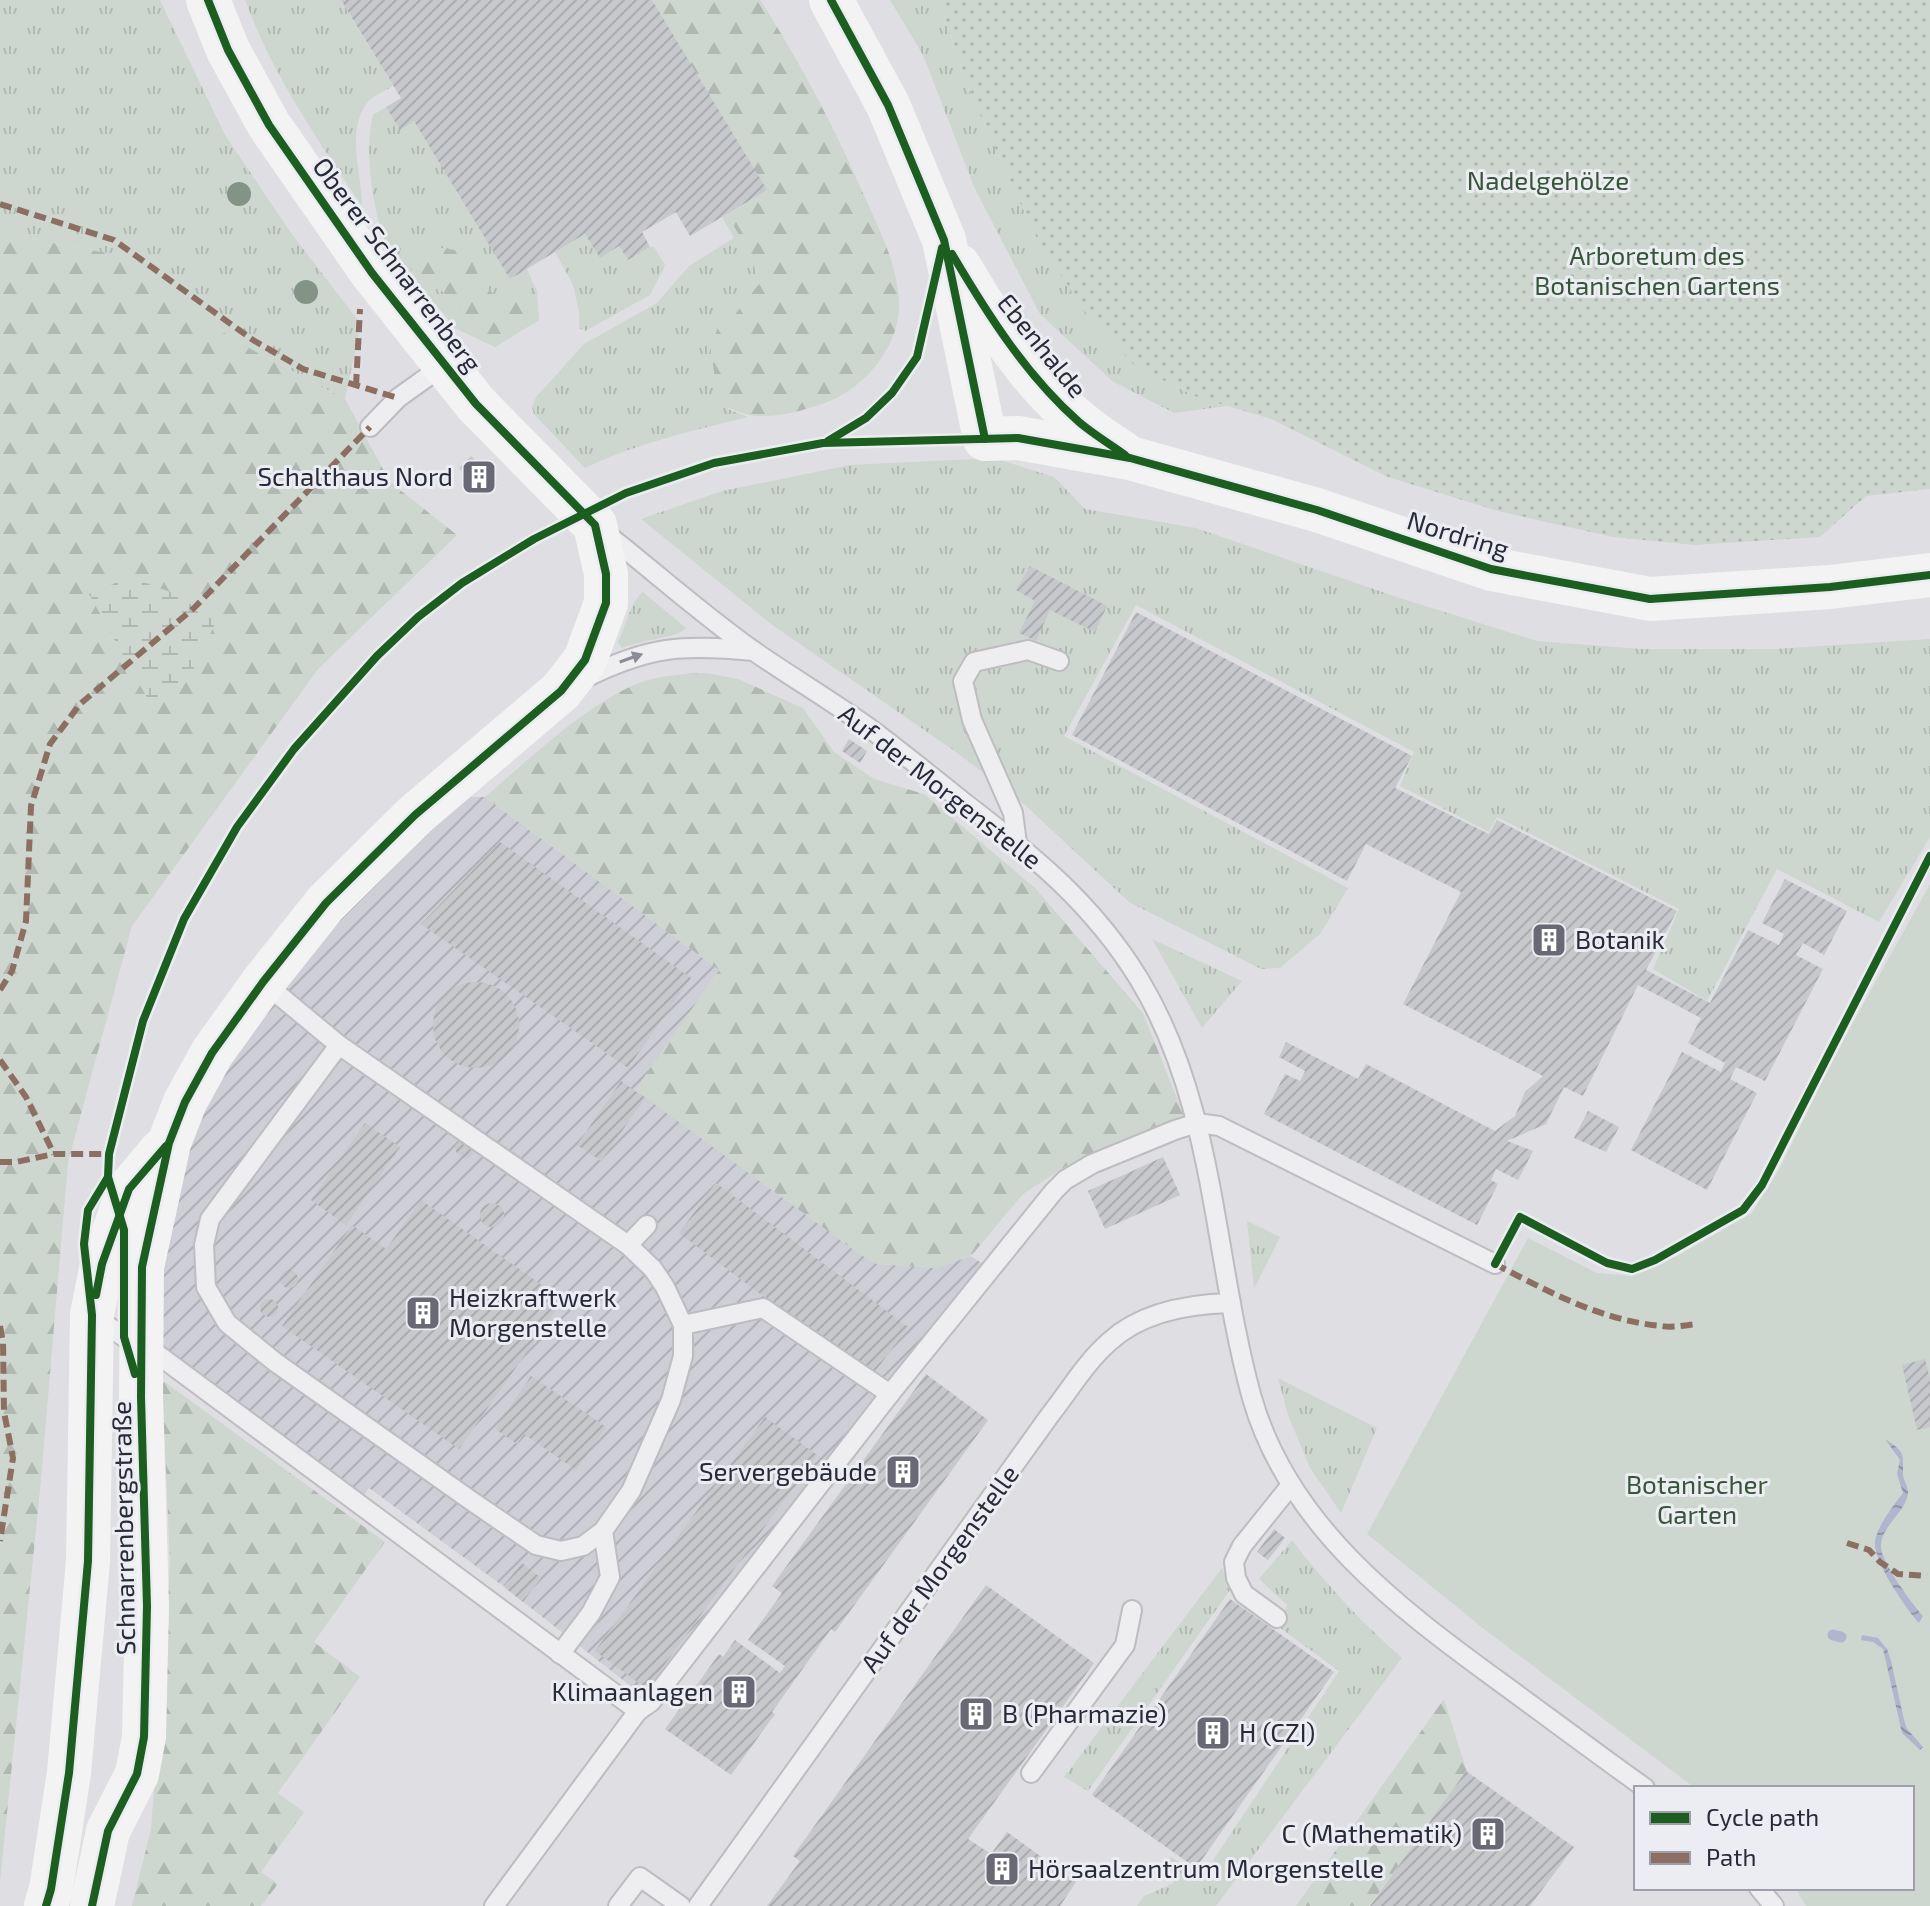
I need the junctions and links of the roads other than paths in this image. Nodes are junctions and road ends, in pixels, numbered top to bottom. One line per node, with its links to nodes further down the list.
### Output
1 (208, 0): 4 (street, Oberer Schnarrenberg)
2 (831, 0): 3 (street, Ebenhalde)
3 (944, 240): 6 (street, Ebenhalde); 7 (street, Ebenhalde)
4 (444, 365): 5 (lane); 8 (street, Oberer Schnarrenberg)
5 (370, 427)
6 (985, 439): 7 (street, Nordring)
7 (1130, 458): 9 (street, Nordring)
8 (595, 525): 10 (lane, Auf der Morgenstelle); 12 (street, Schnarrenbergstraße)
9 (1930, 575)
10 (754, 651): 12 (lane, one-way to 10); 13 (lane, Auf der Morgenstelle)
11 (1059, 661): 13 (lane)
12 (561, 691): 14 (street, Schnarrenbergstraße)
13 (1017, 843): 16 (lane, Auf der Morgenstelle)
14 (263, 982): 15 (lane); 17 (street, Schnarrenbergstraße)
15 (339, 1045): 19 (lane); 27 (lane)
16 (1197, 1123): 20 (lane); 21 (lane, Auf der Morgenstelle); 25 (lane)
17 (169, 1143): 22 (street, Schnarrenbergstraße); 24 (street, Schnarrenbergstraße)
18 (647, 1225): 19 (lane)
19 (628, 1245): 23 (lane)
20 (1495, 1264)
21 (1231, 1303): 26 (lane, Auf der Morgenstelle); 40 (lane, Auf der Morgenstelle)
22 (92, 1315): 24 (lane); 35 (street, Schnarrenbergstraße)
23 (683, 1325): 25 (lane); 27 (lane)
24 (147, 1343): 30 (lane); 36 (street, Schnarrenbergstraße)
25 (890, 1394): 31 (lane)
26 (1291, 1485): 29 (lane); 33 (lane, Auf der Morgenstelle)
27 (603, 1531): 30 (lane)
28 (1132, 1610): 32 (lane)
29 (1277, 1618)
30 (560, 1654): 31 (lane)
31 (638, 1711): 37 (lane)
32 (1031, 1773)
33 (1642, 1786)
34 (1761, 1890): 41 (lane)
35 (46, 1906)
36 (92, 1906)
37 (494, 1906)
38 (618, 1906): 39 (lane)
39 (681, 1906)
40 (698, 1906)
41 (1774, 1906)

